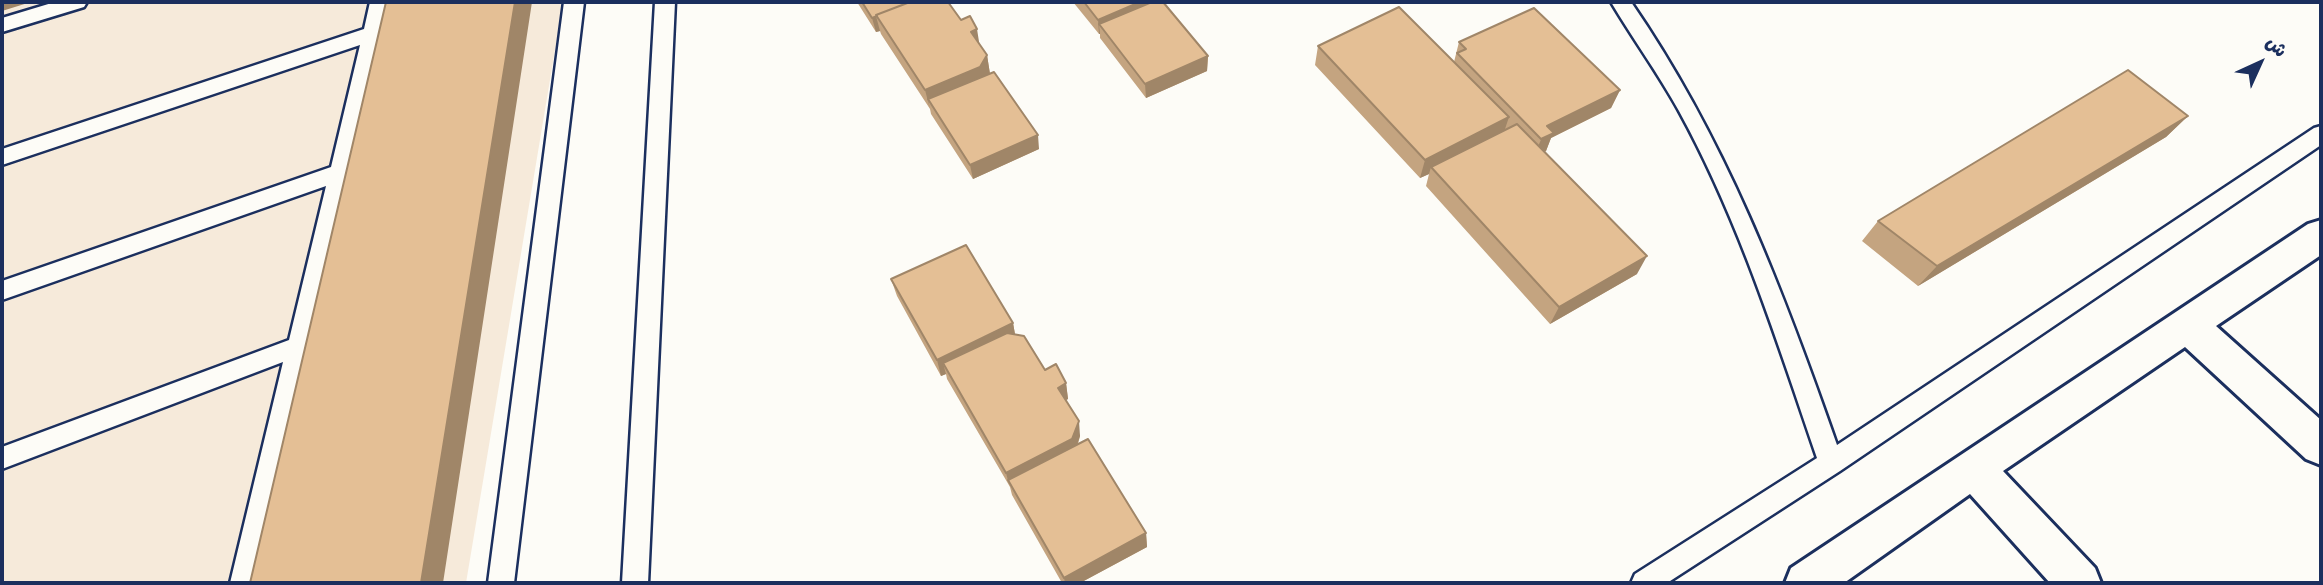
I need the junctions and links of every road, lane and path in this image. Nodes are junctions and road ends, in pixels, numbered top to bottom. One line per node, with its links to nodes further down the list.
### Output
1 (77, 2): 6 (lane)
2 (380, 2): 7 (lane)
3 (574, 2): 20 (lane)
4 (665, 2): 21 (lane)
5 (1620, 2): 17 (lane)
6 (2, 24)
7 (373, 33): 9 (lane); 10 (lane)
8 (2321, 134): 17 (lane)
9 (2, 157)
10 (340, 172): 12 (lane); 14 (lane)
11 (2321, 235): 13 (street)
12 (2, 290)
13 (2188, 324): 15 (street); 18 (street)
14 (299, 346): 16 (lane); 19 (lane)
15 (2321, 446)
16 (2, 458)
17 (1831, 463): 22 (lane)
18 (1973, 468): 23 (street); 24 (street)
19 (243, 583)
20 (501, 583)
21 (635, 583)
22 (1644, 583)
23 (1807, 583)
24 (2079, 583)

